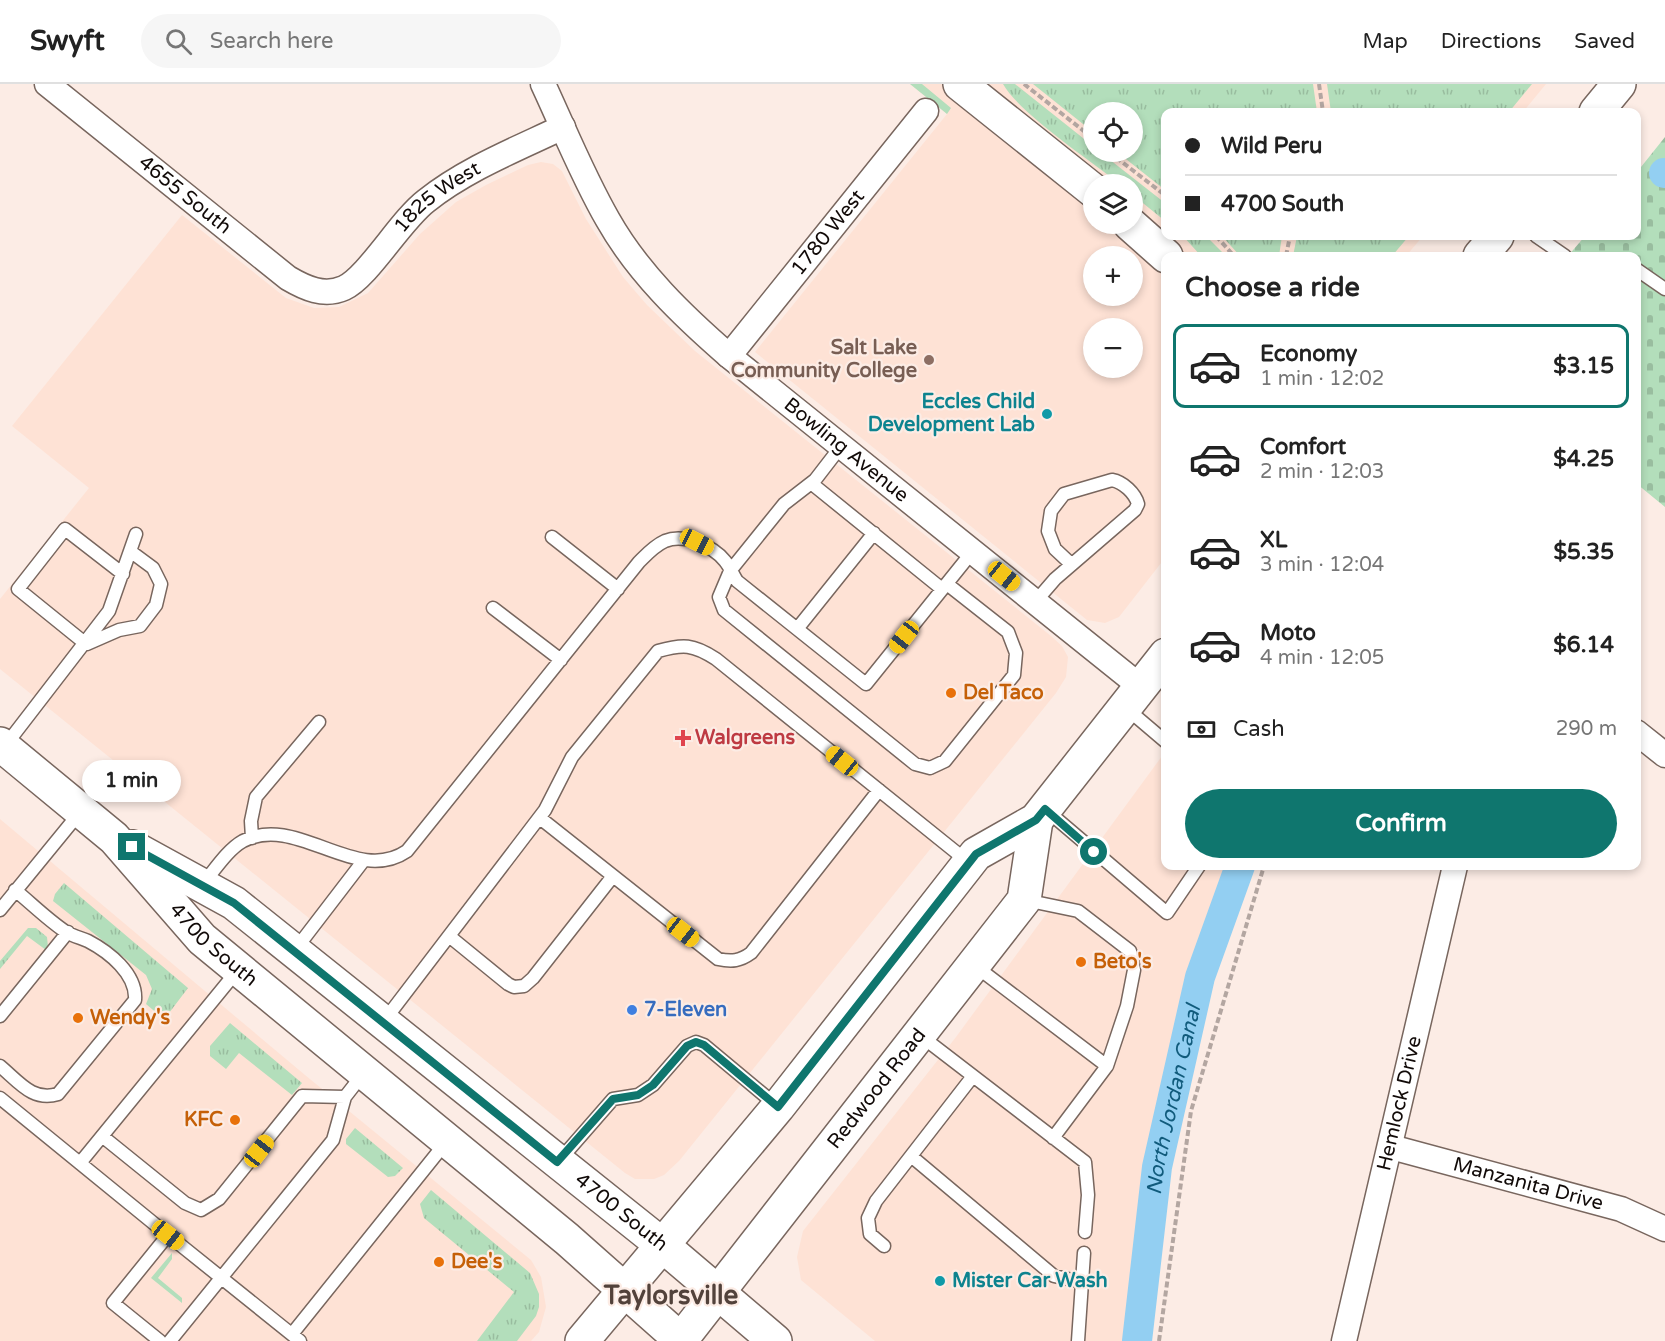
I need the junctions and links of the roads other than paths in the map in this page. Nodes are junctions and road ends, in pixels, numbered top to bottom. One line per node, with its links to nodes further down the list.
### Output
1 (47, 84): 17 (street, 4655 South)
2 (543, 84): 7 (street, Bowling Avenue)
3 (960, 84): 8 (main road)
4 (1619, 84): 5 (main road)
5 (1599, 108)
6 (926, 111): 18 (street, 1780 West)
7 (563, 127): 17 (street, 1825 West); 18 (street, Bowling Avenue)
8 (1083, 182)
9 (1141, 234): 12 (main road)
10 (1494, 240): 13 (main road)
11 (1542, 240): 14 (lane)
12 (1162, 252)
13 (1483, 252)
14 (1559, 252)
15 (1641, 272): 16 (lane)
16 (1665, 289)
17 (328, 292)
18 (729, 356): 19 (street, Bowling Avenue)
19 (842, 446): 20 (lane); 25 (street, Bowling Avenue)
20 (811, 483): 21 (lane); 27 (lane)
21 (874, 533): 29 (lane); 33 (lane)
22 (136, 534): 24 (lane)
23 (552, 537): 30 (lane)
24 (130, 551): 28 (lane); 34 (lane)
25 (973, 551): 29 (lane); 31 (street, Bowling Avenue)
26 (1071, 564): 26 (lane); 31 (lane)
27 (730, 571): 29 (lane); 30 (lane); 33 (lane)
28 (123, 574): 34 (lane); 34 (lane)
29 (945, 586): 33 (lane)
30 (618, 589): 35 (lane)
31 (1036, 602): 37 (street, Bowling Avenue)
32 (493, 608): 35 (lane)
33 (797, 629)
34 (86, 644): 41 (lane)
35 (561, 660): 49 (lane)
36 (1161, 661): 37 (main road, Redwood Road)
37 (1133, 697): 39 (lane); 45 (main road, Redwood Road)
38 (319, 722): 48 (lane)
39 (1161, 735)
40 (1641, 736): 42 (street)
41 (2, 745): 44 (main road, 4700 South)
42 (1665, 755)
43 (879, 790): 46 (lane); 50 (lane); 53 (lane)
44 (81, 811): 47 (main road, 4700 South); 55 (lane)
45 (1040, 814): 50 (main road, Redwood Road); 51 (lane); 56 (main road, Redwood Road)
46 (540, 818): 53 (lane); 59 (lane)
47 (114, 838): 54 (main road, 4700 South); 62 (main road, 4700 South)
48 (252, 838): 49 (lane); 54 (lane)
49 (364, 860): 60 (lane)
50 (970, 863): 71 (main road, Redwood Road)
51 (1196, 870)
52 (1454, 870): 75 (street, Hemlock Drive)
53 (613, 876): 59 (lane)
54 (201, 885): 60 (main road, 4700 South)
55 (15, 890): 57 (lane); 58 (lane)
56 (1024, 900): 61 (main road, Redwood Road); 67 (lane)
57 (0, 910)
58 (68, 933): 63 (lane); 66 (lane)
59 (449, 936): 64 (lane)
60 (294, 951): 64 (main road, 4700 South)
61 (974, 965): 65 (main road, Redwood Road); 67 (lane)
62 (238, 970): 69 (main road, 4700 South); 72 (lane)
63 (0, 1016)
64 (383, 1022): 77 (main road, 4700 South)
65 (920, 1035): 68 (lane); 88 (main road, Redwood Road)
66 (0, 1066)
67 (1107, 1066): 73 (lane)
68 (973, 1076): 73 (lane); 76 (lane)
69 (355, 1085): 72 (lane); 74 (main road, 4700 South); 85 (lane)
70 (0, 1098): 78 (lane)
71 (778, 1107): 77 (lane); 82 (main road, Redwood Road)
72 (102, 1136): 78 (lane)
73 (1053, 1138): 80 (lane)
74 (447, 1140): 87 (main road, 4700 South); 89 (lane)
75 (1391, 1147): 79 (street, Manzanita Drive); 96 (street, Hemlock Drive)
76 (911, 1156): 83 (lane); 86 (lane)
77 (557, 1162): 82 (main road, 4700 South)
78 (80, 1163): 81 (lane)
79 (1665, 1228)
80 (1085, 1232)
81 (168, 1235): 85 (lane); 90 (lane)
82 (661, 1244): 87 (main road, Redwood Road); 88 (main road, 4700 South)
83 (884, 1246)
84 (1084, 1253): 86 (lane)
85 (223, 1279): 89 (lane); 91 (lane)
86 (1082, 1282): 95 (lane)
87 (623, 1291): 92 (main road, Redwood Road); 93 (main road, 4700 South)
88 (716, 1293): 93 (main road, Redwood Road); 94 (main road, 4700 South)
89 (296, 1338)
90 (160, 1341)
91 (170, 1341)
92 (582, 1341)
93 (681, 1341)
94 (775, 1341)
95 (1078, 1341)
96 (1344, 1341)

